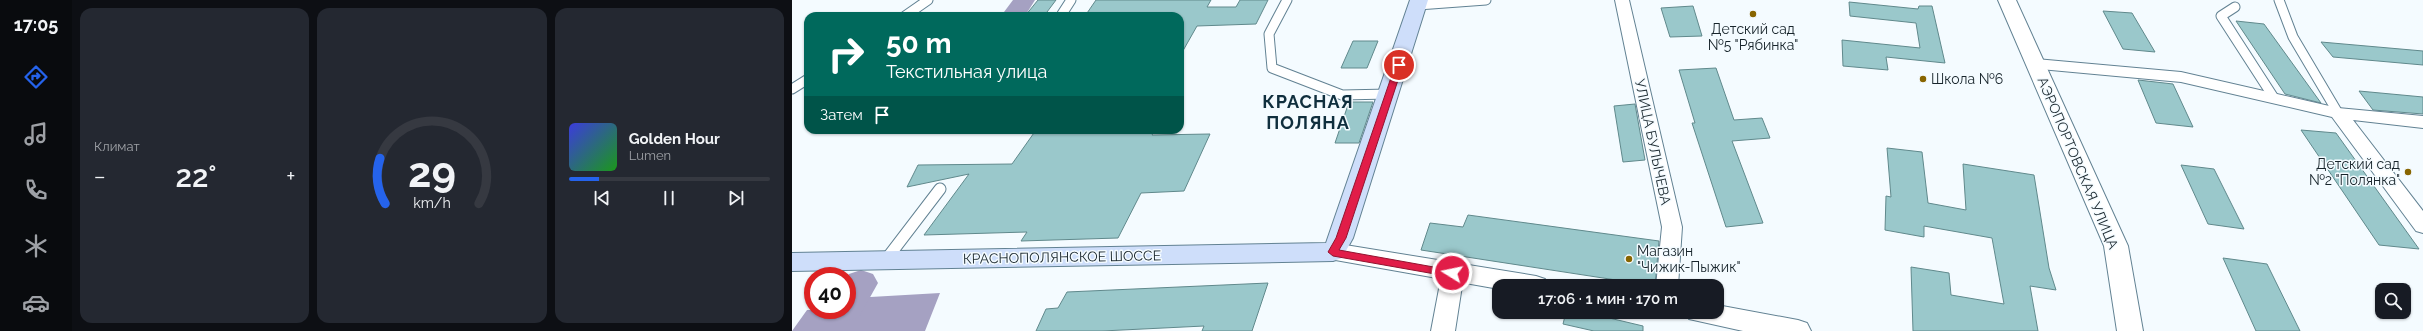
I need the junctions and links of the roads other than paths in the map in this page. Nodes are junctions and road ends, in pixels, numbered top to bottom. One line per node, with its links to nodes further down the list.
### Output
1 (928, 0): 10 (lane)
2 (1071, 0): 11 (lane)
3 (1287, 0): 15 (lane)
4 (1486, 0): 8 (lane)
5 (1622, 0): 26 (street, УЛИЦА БУЛЫЧЕВА)
6 (2007, 0): 12 (street, АЭРОПОРТОВСКАЯ УЛИЦА)
7 (2279, 0): 17 (lane)
8 (1418, 3): 15 (main road)
9 (2235, 6): 16 (lane)
10 (911, 12)
11 (1063, 12)
12 (2036, 64): 16 (street); 30 (street, АЭРОПОРТОВСКАЯ УЛИЦА)
13 (804, 82): 14 (lane)
14 (792, 89)
15 (1389, 94): 21 (main road)
16 (2274, 98): 17 (street)
17 (2338, 113): 18 (street); 20 (street)
18 (2423, 122)
19 (940, 189): 22 (lane)
20 (2423, 226)
21 (1333, 252): 22 (main road, КРАСНОПОЛЯНСКОЕ ШОССЕ); 24 (street)
22 (885, 261): 23 (main road, КРАСНОПОЛЯНСКОЕ ШОССЕ)
23 (792, 262)
24 (1452, 273): 25 (street); 28 (street)
25 (1492, 279)
26 (1668, 279)
27 (1724, 317): 29 (street)
28 (1443, 331)
29 (1798, 331)
30 (2130, 331)

